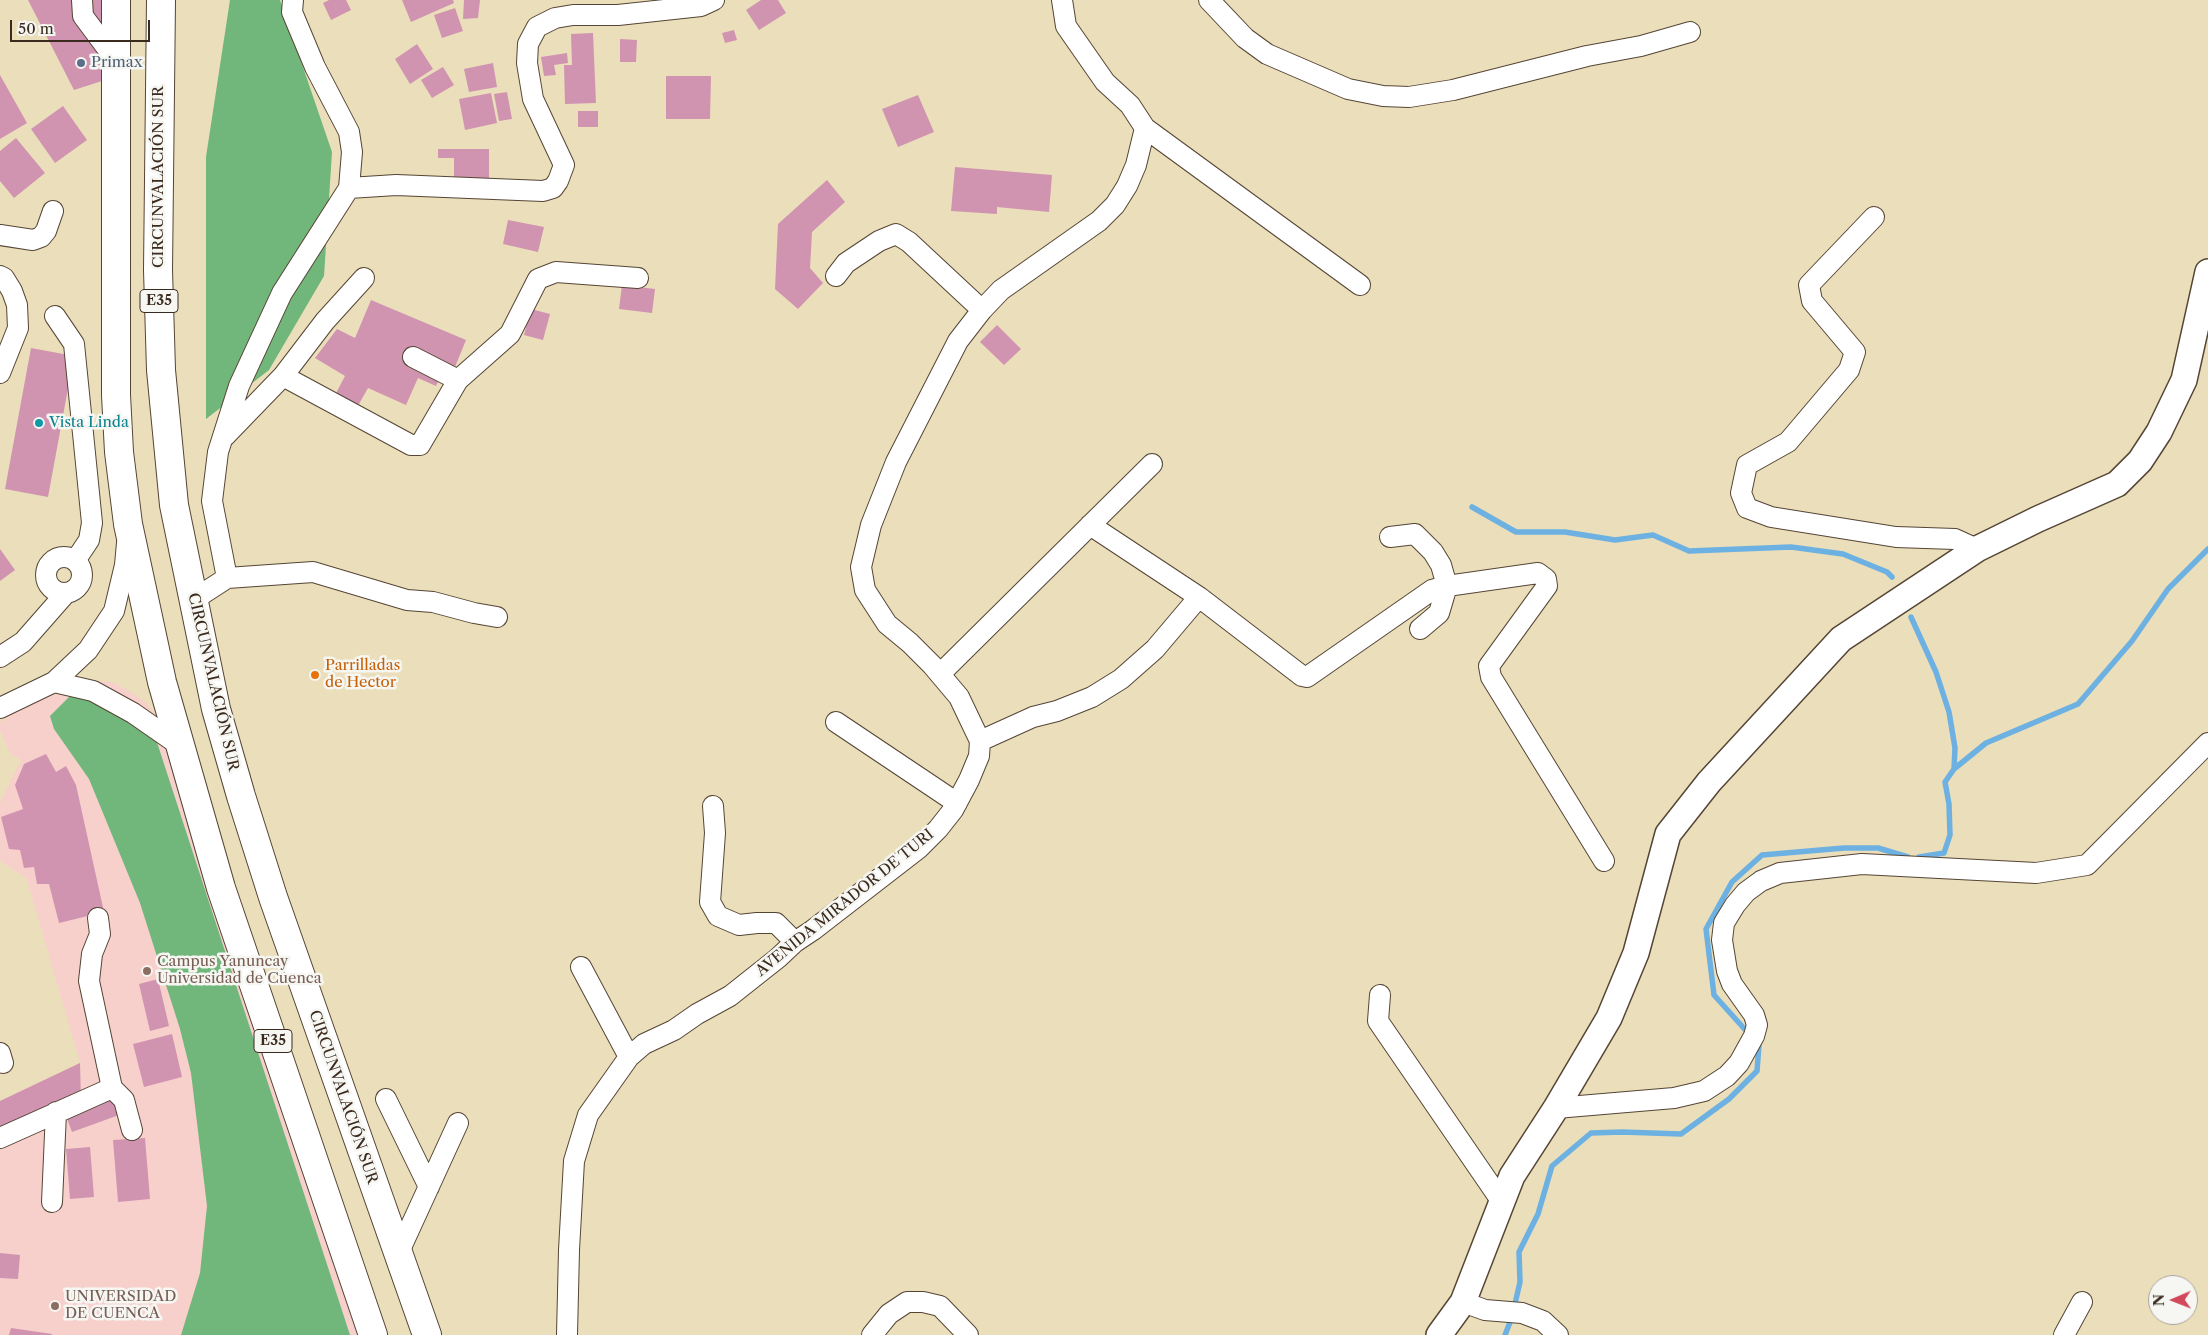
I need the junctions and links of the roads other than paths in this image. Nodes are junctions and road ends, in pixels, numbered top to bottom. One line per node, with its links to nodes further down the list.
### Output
1 (82, 0): 9 (street)
2 (116, 0): 9 (highway, E35)
3 (161, 0): 38 (highway, CIRCUNVALACIÓN SUR / E35)
4 (293, 0): 11 (street)
5 (714, 0): 11 (street)
6 (1210, 0): 8 (street)
7 (1063, 2): 10 (street)
8 (1690, 32)
9 (115, 60): 29 (highway, E35)
10 (1145, 128): 20 (street); 21 (street)
11 (349, 188): 27 (street)
12 (53, 211): 14 (street)
13 (1874, 218): 32 (street)
14 (0, 235)
15 (2208, 272): 32 (main road)
16 (0, 276): 24 (street)
17 (836, 276): 21 (street)
18 (364, 278): 25 (street)
19 (638, 278): 26 (street)
20 (1360, 285)
21 (982, 310): 42 (street)
22 (55, 316): 33 (street)
23 (413, 357): 26 (street)
24 (0, 373)
25 (283, 376): 26 (street); 27 (street)
26 (458, 380)
27 (222, 439): 34 (street)
28 (1152, 464): 30 (street)
29 (128, 524): 43 (street); 48 (highway, E35)
30 (1090, 525): 37 (street); 42 (street)
31 (1390, 538): 35 (street)
32 (1977, 549): 59 (main road)
33 (75, 561): 36 (street); 36 (street)
34 (227, 578): 38 (street); 39 (street)
35 (1447, 586): 37 (street); 40 (street); 51 (street)
36 (66, 593): 41 (street)
37 (1199, 597): 46 (street)
38 (194, 600): 67 (highway, CIRCUNVALACIÓN SUR / E35)
39 (497, 617)
40 (1420, 629)
41 (0, 658)
42 (940, 674): 46 (street)
43 (54, 682): 44 (street); 48 (street)
44 (0, 708)
45 (836, 722): 49 (street)
46 (980, 741): 49 (street, AVENIDA MIRADOR DE TURI)
47 (2208, 743): 59 (street)
48 (179, 745): 70 (highway, E35)
49 (957, 803): 53 (street, AVENIDA MIRADOR DE TURI)
50 (714, 806): 53 (street)
51 (1604, 860)
52 (98, 918): 57 (street)
53 (795, 942): 56 (street, AVENIDA MIRADOR DE TURI)
54 (581, 967): 56 (street)
55 (1380, 995): 66 (street)
56 (629, 1057): 72 (street, AVENIDA MIRADOR DE TURI)
57 (112, 1088): 60 (street); 62 (street)
58 (386, 1099): 64 (street)
59 (1556, 1108): 66 (main road)
60 (56, 1112): 63 (street); 65 (street)
61 (458, 1123): 64 (street)
62 (132, 1130)
63 (0, 1138)
64 (429, 1187): 67 (street)
65 (52, 1202)
66 (1502, 1202): 68 (main road)
67 (398, 1254): 71 (highway, CIRCUNVALACIÓN SUR / E35)
68 (1463, 1302): 75 (main road); 76 (street)
69 (2082, 1302): 77 (street)
70 (373, 1335)
71 (426, 1335)
72 (568, 1335)
73 (872, 1335): 74 (street)
74 (968, 1335)
75 (1440, 1335)
76 (1558, 1335)
77 (2064, 1335)

